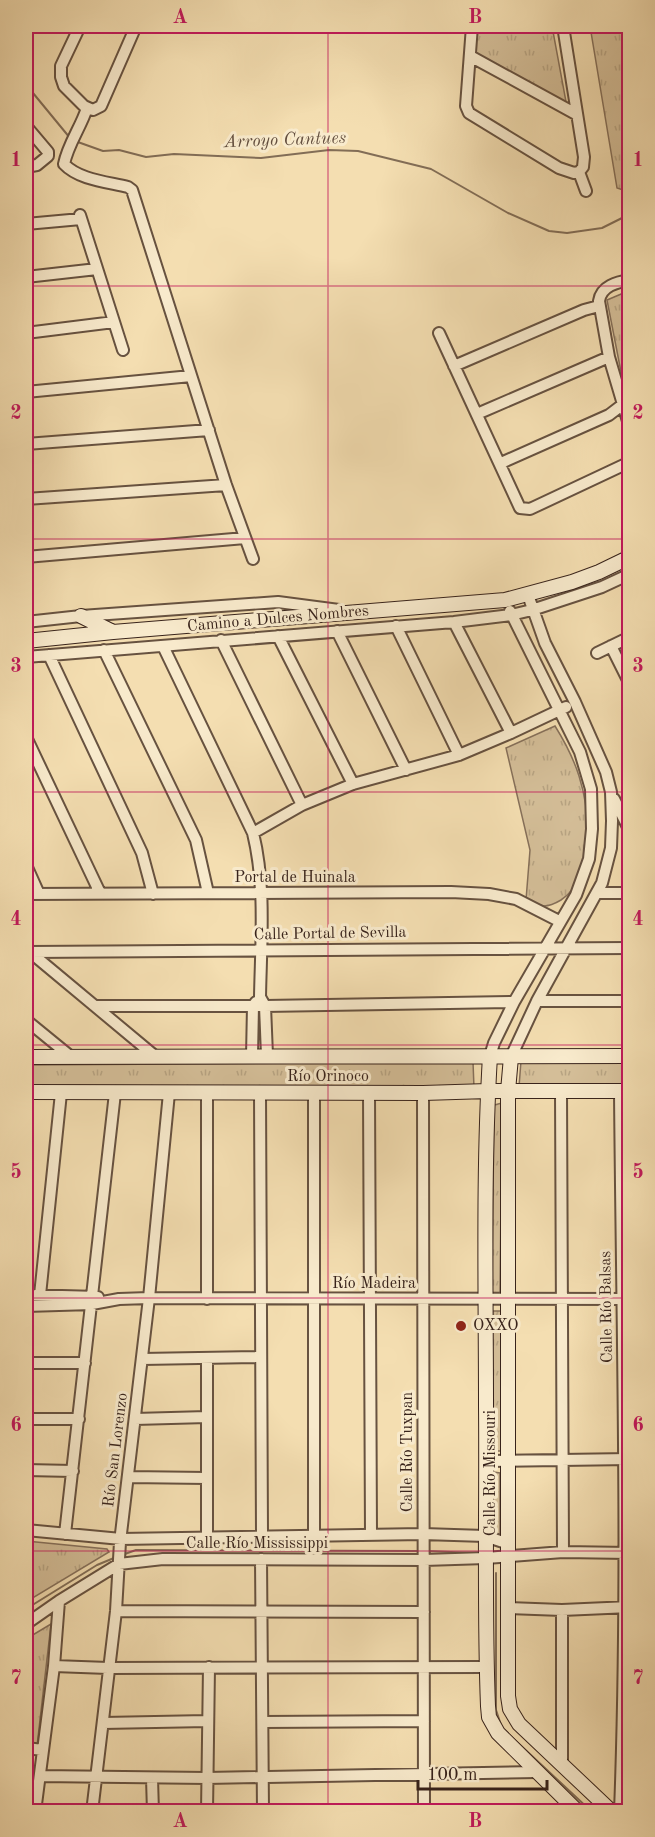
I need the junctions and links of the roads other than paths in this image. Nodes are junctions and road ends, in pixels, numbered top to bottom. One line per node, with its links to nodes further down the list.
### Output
1 (80, 26): 6 (street)
2 (136, 26): 6 (street)
3 (472, 26): 5 (street)
4 (563, 26): 7 (street)
5 (470, 56): 7 (street); 10 (street)
6 (87, 108): 23 (street)
7 (576, 114): 10 (street)
8 (26, 126): 9 (street)
9 (26, 167)
10 (579, 172): 11 (street)
11 (586, 191)
12 (26, 224): 13 (street)
13 (97, 269): 14 (street); 17 (street)
14 (26, 277)
15 (630, 280): 16 (street)
16 (599, 306): 21 (street); 22 (street)
17 (114, 322): 18 (street); 20 (street)
18 (26, 333)
19 (439, 333): 22 (street)
20 (123, 350)
21 (609, 357): 25 (street); 26 (street)
22 (454, 366): 26 (street)
23 (191, 376): 24 (street); 28 (street)
24 (26, 392)
25 (626, 402): 27 (street); 31 (street)
26 (477, 414): 31 (street)
27 (630, 428)
28 (209, 430): 29 (street); 32 (street)
29 (26, 444)
30 (630, 462): 31 (street)
31 (501, 463)
32 (226, 485): 33 (street); 34 (street)
33 (26, 499)
34 (245, 538): 35 (street); 37 (street)
35 (26, 557)
36 (630, 557): 39 (street, Camino a Dulces Nombres)
37 (253, 559)
38 (630, 574): 41 (street, Camino a Dulces Nombres)
39 (528, 595): 40 (street, Camino a Dulces Nombres); 41 (street)
40 (505, 600): 42 (street, Camino a Dulces Nombres); 43 (street)
41 (532, 610): 43 (street, Camino a Dulces Nombres); 61 (street)
42 (354, 612): 44 (street); 49 (street, Camino a Dulces Nombres)
43 (512, 615): 46 (street, Camino a Dulces Nombres); 62 (street)
44 (81, 616): 45 (street); 49 (street)
45 (26, 622)
46 (453, 622): 47 (street, Camino a Dulces Nombres); 63 (street)
47 (396, 626): 48 (street, Camino a Dulces Nombres); 65 (street)
48 (337, 631): 50 (street, Camino a Dulces Nombres); 66 (street)
49 (113, 632): 53 (street, Camino a Dulces Nombres)
50 (278, 636): 52 (street, Camino a Dulces Nombres); 69 (street)
51 (630, 637): 55 (street)
52 (221, 640): 54 (street, Camino a Dulces Nombres); 71 (street)
53 (26, 641)
54 (163, 646): 56 (street, Camino a Dulces Nombres); 73 (street)
55 (611, 646): 57 (street); 60 (street)
56 (104, 650): 58 (street, Camino a Dulces Nombres); 76 (street)
57 (597, 653)
58 (49, 655): 59 (street, Camino a Dulces Nombres); 81 (street)
59 (26, 657)
60 (630, 684)
61 (575, 702): 62 (street); 67 (street)
62 (559, 710): 63 (street); 68 (street)
63 (511, 733): 65 (street)
64 (26, 737): 75 (street)
65 (459, 755): 66 (street)
66 (406, 770): 69 (street)
67 (606, 772): 68 (street); 70 (street)
68 (589, 778): 83 (street)
69 (353, 784): 71 (street)
70 (611, 792): 72 (street); 77 (street)
71 (302, 805): 73 (street)
72 (629, 830)
73 (253, 832): 82 (street)
74 (26, 865): 80 (street)
75 (100, 893): 80 (street, Portal de Huinala); 81 (street, Portal de Huinala)
76 (208, 893): 81 (street, Portal de Huinala); 82 (street, Portal de Huinala)
77 (598, 893): 78 (street); 85 (street)
78 (630, 893)
79 (26, 894): 80 (street, Portal de Huinala)
80 (39, 894)
81 (153, 894)
82 (261, 894): 83 (street, Portal de Huinala); 88 (street)
83 (559, 921): 84 (street)
84 (545, 947): 85 (street, Calle Portal de Sevilla); 88 (street, Calle Portal de Sevilla); 91 (street)
85 (566, 948): 86 (street, Calle Portal de Sevilla); 89 (street)
86 (630, 948)
87 (28, 950): 88 (street, Calle Portal de Sevilla); 93 (street)
88 (261, 950): 92 (street)
89 (537, 1001): 90 (street); 102 (street)
90 (630, 1001)
91 (514, 1002): 92 (street); 98 (street)
92 (260, 1003): 93 (street); 95 (street); 97 (street)
93 (95, 1006): 101 (street)
94 (26, 1020): 96 (street)
95 (267, 1055): 97 (street, Río Orinoco); 98 (street, Río Orinoco)
96 (70, 1056): 100 (street, Río Orinoco); 101 (street, Río Orinoco)
97 (252, 1056): 101 (street, Río Orinoco)
98 (490, 1056): 102 (street, Río Orinoco); 103 (street, Calle Río Missouri)
99 (630, 1056): 102 (street, Río Orinoco)
100 (26, 1057)
101 (156, 1057)
102 (511, 1057): 104 (street, Calle Río Missouri)
103 (488, 1091): 104 (street, Río Orinoco); 115 (street, Río Orinoco); 123 (street, Calle Río Missouri)
104 (508, 1091): 105 (street, Río Orinoco); 124 (street, Calle Río Missouri)
105 (561, 1091): 106 (street, Río Orinoco); 119 (street)
106 (625, 1091): 125 (street, Calle Río Balsas)
107 (26, 1092): 108 (street, Río Orinoco)
108 (61, 1092): 109 (street, Río Orinoco); 117 (street)
109 (115, 1093): 110 (street, Río Orinoco); 126 (street)
110 (169, 1093): 111 (street, Río Orinoco); 118 (street, Río San Lorenzo)
111 (207, 1093): 112 (street, Río Orinoco); 120 (street)
112 (260, 1093): 113 (street, Río Orinoco); 127 (street)
113 (314, 1093): 114 (street, Río Orinoco); 121 (street)
114 (369, 1093): 115 (street, Río Orinoco); 128 (street)
115 (423, 1093): 122 (street, Calle Río Tuxpan)
116 (26, 1295): 117 (street, Río Madeira)
117 (40, 1295): 126 (street, Río Madeira)
118 (149, 1298): 120 (street, Río Madeira); 126 (street, Río Madeira); 132 (street, Río San Lorenzo)
119 (562, 1298): 124 (street, Río Madeira); 125 (street, Río Madeira); 140 (street)
120 (207, 1299): 127 (street, Río Madeira)
121 (315, 1299): 127 (street, Río Madeira); 128 (street, Río Madeira); 152 (street)
122 (423, 1299): 123 (street, Río Madeira); 128 (street, Río Madeira); 154 (street, Calle Río Tuxpan)
123 (486, 1299): 124 (street, Río Madeira); 142 (street, Calle Río Missouri)
124 (507, 1299): 143 (street, Calle Río Missouri)
125 (625, 1299): 135 (street, Calle Río Balsas)
126 (93, 1300): 129 (street, Río Madeira); 134 (street)
127 (261, 1300): 130 (street)
128 (369, 1300): 150 (street)
129 (26, 1306)
130 (260, 1357): 131 (street); 151 (street)
131 (207, 1358): 132 (street); 136 (street)
132 (142, 1359): 139 (street, Río San Lorenzo)
133 (26, 1362): 134 (street)
134 (85, 1364): 138 (street)
135 (626, 1400): 141 (street, Calle Río Balsas)
136 (207, 1417): 139 (street); 147 (street)
137 (26, 1419): 138 (street)
138 (79, 1419): 145 (street)
139 (135, 1419): 146 (street, Río San Lorenzo)
140 (561, 1459): 141 (street); 143 (street); 158 (street)
141 (626, 1459): 159 (street, Calle Río Balsas)
142 (486, 1461): 143 (street); 153 (street, Calle Río Missouri)
143 (508, 1461): 157 (street, Calle Río Missouri)
144 (26, 1470): 145 (street)
145 (73, 1471): 149 (street)
146 (128, 1478): 147 (street); 156 (street, Río San Lorenzo)
147 (207, 1478): 155 (street)
148 (26, 1530): 149 (street)
149 (65, 1534): 156 (street)
150 (371, 1534): 152 (street); 154 (street)
151 (262, 1536): 152 (street); 155 (street)
152 (314, 1536)
153 (485, 1536): 154 (street); 157 (street); 161 (street, Calle Río Missouri)
154 (423, 1537): 160 (street, Calle Río Tuxpan)
155 (207, 1538): 156 (street)
156 (120, 1541): 163 (street, Río San Lorenzo)
157 (507, 1550): 158 (street, Calle Río Mississippi); 161 (street, Calle Río Mississippi); 166 (street, Calle Río Missouri)
158 (562, 1552): 159 (street, Calle Río Mississippi)
159 (627, 1552): 165 (street, Calle Río Balsas)
160 (424, 1556): 161 (street, Calle Río Mississippi); 162 (street, Calle Río Mississippi); 170 (street, Calle Río Tuxpan)
161 (486, 1558): 177 (street, Calle Río Missouri)
162 (261, 1559): 163 (street, Calle Río Mississippi); 169 (street)
163 (119, 1561): 164 (street, Calle Río Mississippi); 168 (street, Río San Lorenzo)
164 (59, 1601): 171 (street, Calle Río Mississippi); 173 (street)
165 (627, 1607): 167 (street); 172 (street, Calle Río Balsas)
166 (508, 1608): 167 (street); 187 (street, Calle Río Missouri)
167 (562, 1610): 187 (street)
168 (116, 1611): 169 (street); 178 (street, Río San Lorenzo)
169 (262, 1612): 170 (street); 174 (street)
170 (424, 1612): 175 (street, Calle Río Tuxpan)
171 (26, 1624)
172 (626, 1660): 179 (street, Calle Río Balsas)
173 (54, 1666): 178 (street); 185 (street)
174 (261, 1666): 175 (street); 176 (street); 182 (street)
175 (424, 1666): 177 (street); 181 (street, Calle Río Tuxpan)
176 (209, 1667): 178 (street); 180 (street)
177 (486, 1667): 188 (street, Calle Río Missouri)
178 (108, 1668): 183 (street, Río San Lorenzo)
179 (626, 1713): 186 (street, Calle Río Balsas)
180 (207, 1720): 183 (street); 193 (street)
181 (424, 1721): 182 (street); 189 (street, Calle Río Tuxpan)
182 (263, 1722): 194 (street)
183 (103, 1723): 191 (street, Río San Lorenzo)
184 (26, 1748): 185 (street)
185 (43, 1750): 190 (street)
186 (626, 1751): 203 (street, Calle Río Balsas)
187 (562, 1763): 202 (street, Calle Río Missouri)
188 (537, 1772): 189 (street); 201 (street, Calle Río Missouri)
189 (424, 1775): 194 (street); 200 (street, Calle Río Tuxpan)
190 (40, 1776): 191 (street); 195 (street)
191 (96, 1778): 192 (street); 196 (street, Río San Lorenzo)
192 (152, 1778): 193 (street); 197 (street)
193 (207, 1778): 194 (street); 198 (street)
194 (263, 1778): 199 (street)
195 (32, 1807)
196 (92, 1812)
197 (153, 1812)
198 (207, 1812)
199 (263, 1812)
200 (424, 1812)
201 (578, 1812)
202 (612, 1812)
203 (620, 1812)

